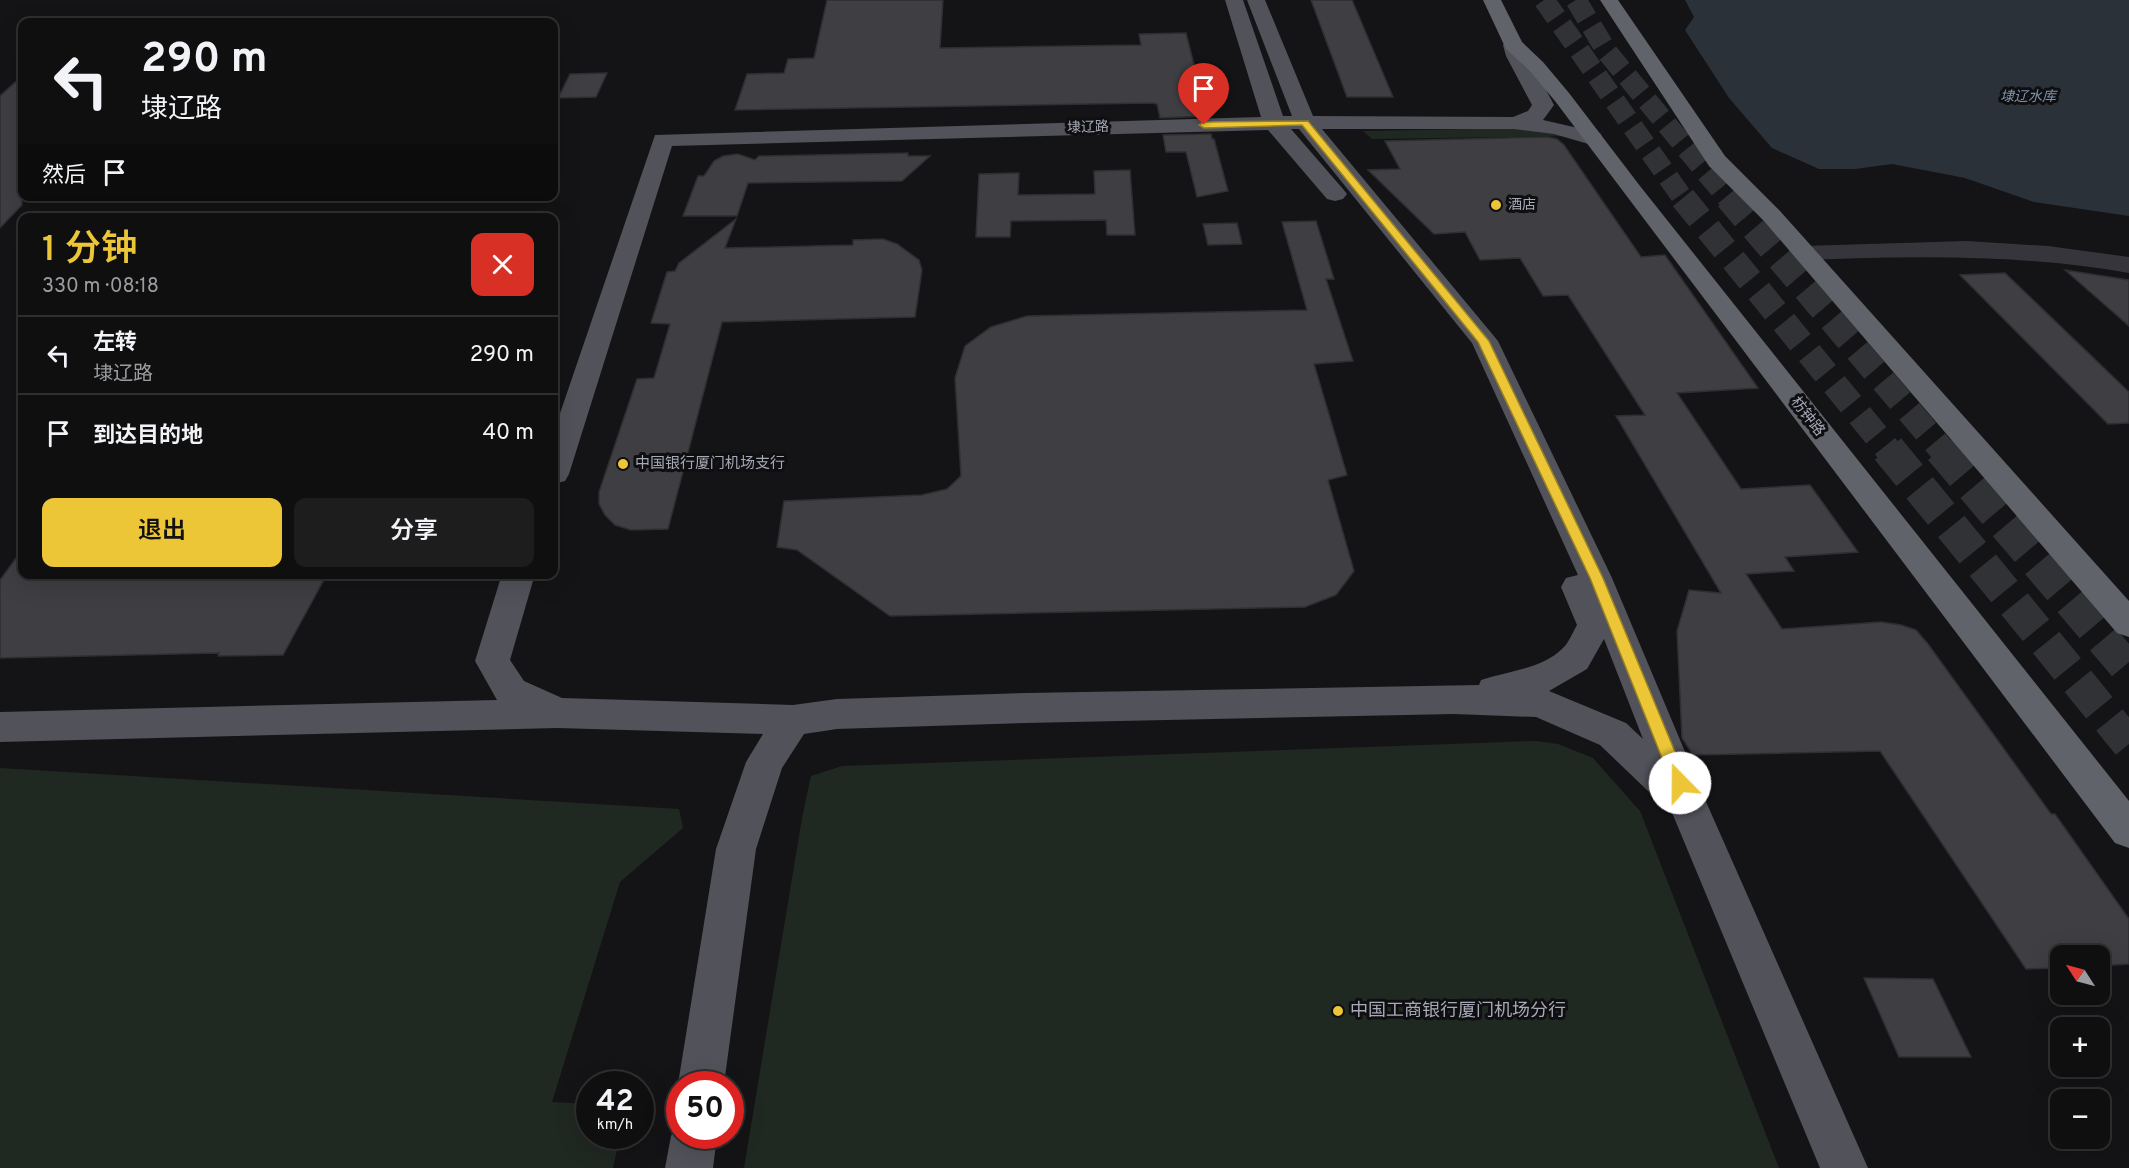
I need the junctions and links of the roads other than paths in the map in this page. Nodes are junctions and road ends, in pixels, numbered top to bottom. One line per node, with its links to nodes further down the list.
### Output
1 (1234, 0): 7 (main road)
2 (1256, 0): 6 (main road)
3 (1492, 0): 5 (highway, 枋钟路)
4 (1609, 0): 10 (highway)
5 (1513, 45): 8 (main road); 9 (highway, 枋钟路)
6 (1305, 122): 7 (main road, 埭辽路); 8 (main road, 埭辽路); 19 (main road)
7 (1274, 123): 12 (main road, 埭辽路); 15 (main road)
8 (1514, 123): 9 (main road, 埭辽路)
9 (1593, 138): 20 (highway, 枋钟路)
10 (1804, 253): 11 (street); 14 (highway)
11 (2129, 265)
12 (558, 462)
13 (517, 579): 16 (main road)
14 (2129, 624)
15 (1454, 699): 17 (main road); 19 (main road)
16 (557, 712): 17 (main road); 18 (main road)
17 (793, 720): 21 (main road)
18 (0, 727)
19 (1688, 804): 24 (main road)
20 (2129, 831)
21 (703, 1071)
22 (692, 1149): 23 (main road)
23 (689, 1168)
24 (1844, 1168)

